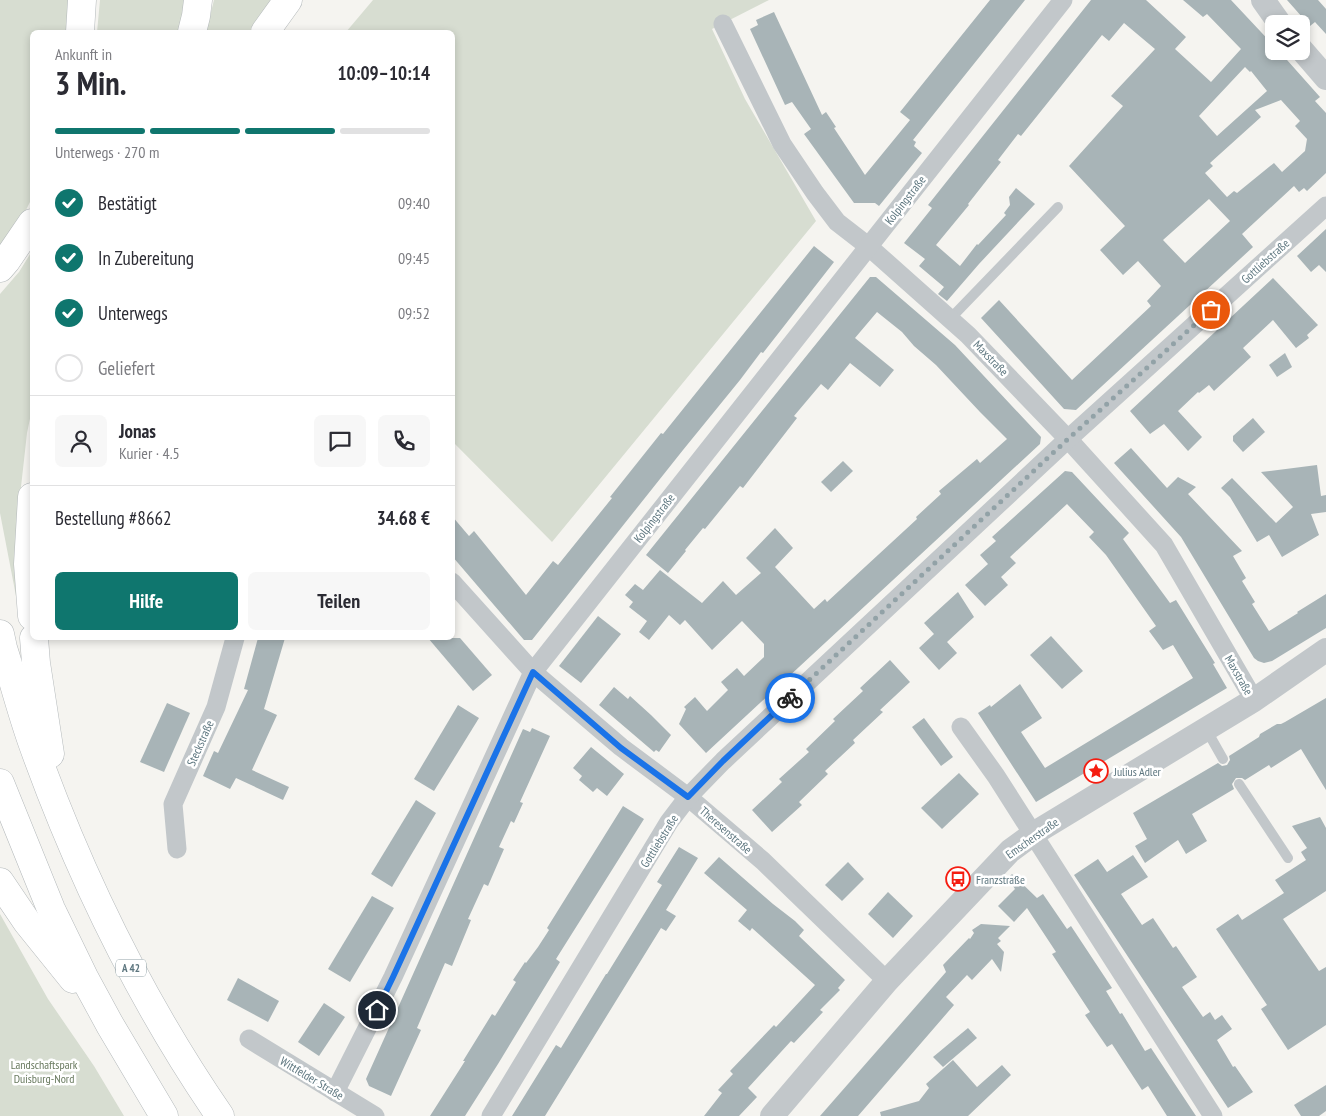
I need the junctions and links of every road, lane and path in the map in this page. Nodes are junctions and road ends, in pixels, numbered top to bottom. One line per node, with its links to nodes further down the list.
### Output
1 (82, 0): 10 (highway)
2 (198, 0): 11 (highway)
3 (288, 0): 12 (highway)
4 (1064, 0): 18 (street, Kolpingstraße)
5 (1255, 0): 7 (street)
6 (1263, 0): 8 (street)
7 (1271, 15)
8 (1273, 15)
9 (723, 24): 18 (street, Maxstraße)
10 (80, 30)
11 (192, 30)
12 (266, 30)
13 (1310, 59): 14 (street)
14 (1326, 78)
15 (1326, 206): 21 (street, Gottliebstraße)
16 (1058, 207): 20 (lane)
17 (30, 226): 19 (highway)
18 (868, 246): 20 (street, Maxstraße); 30 (street, Kolpingstraße)
19 (0, 268)
20 (950, 319): 21 (street, Maxstraße)
21 (1068, 439): 31 (street, Maxstraße); 37 (street, Gottliebstraße)
22 (30, 530): 24 (highway)
23 (455, 585): 30 (street, Theresenstraße)
24 (30, 590)
25 (0, 634): 38 (highway, A 42)
26 (34, 640): 38 (highway)
27 (234, 640): 40 (street, Steckstraße)
28 (1326, 650): 31 (street, Emscherstraße)
29 (1326, 664): 31 (street, Emscherstraße)
30 (533, 672): 37 (street, Theresenstraße); 46 (street, Kolpingstraße)
31 (1254, 700): 33 (street, Emscherstraße)
32 (960, 727): 39 (street)
33 (1206, 729): 34 (lane); 39 (street, Emscherstraße)
34 (1223, 759)
35 (0, 783): 44 (highway)
36 (1238, 784): 41 (lane)
37 (688, 797): 43 (street, Theresenstraße); 50 (street, Gottliebstraße)
38 (58, 812): 48 (highway, A 42)
39 (1033, 834): 43 (street, Emscherstraße); 52 (street)
40 (177, 849)
41 (1288, 858)
42 (0, 882): 44 (highway)
43 (887, 981): 51 (street, Emscherstraße)
44 (110, 1025): 47 (highway)
45 (249, 1039): 46 (street, Wittfelder Straße)
46 (335, 1092): 49 (street, Wittfelder Straße)
47 (164, 1116)
48 (220, 1116)
49 (375, 1116)
50 (491, 1116)
51 (772, 1116)
52 (1213, 1116)

